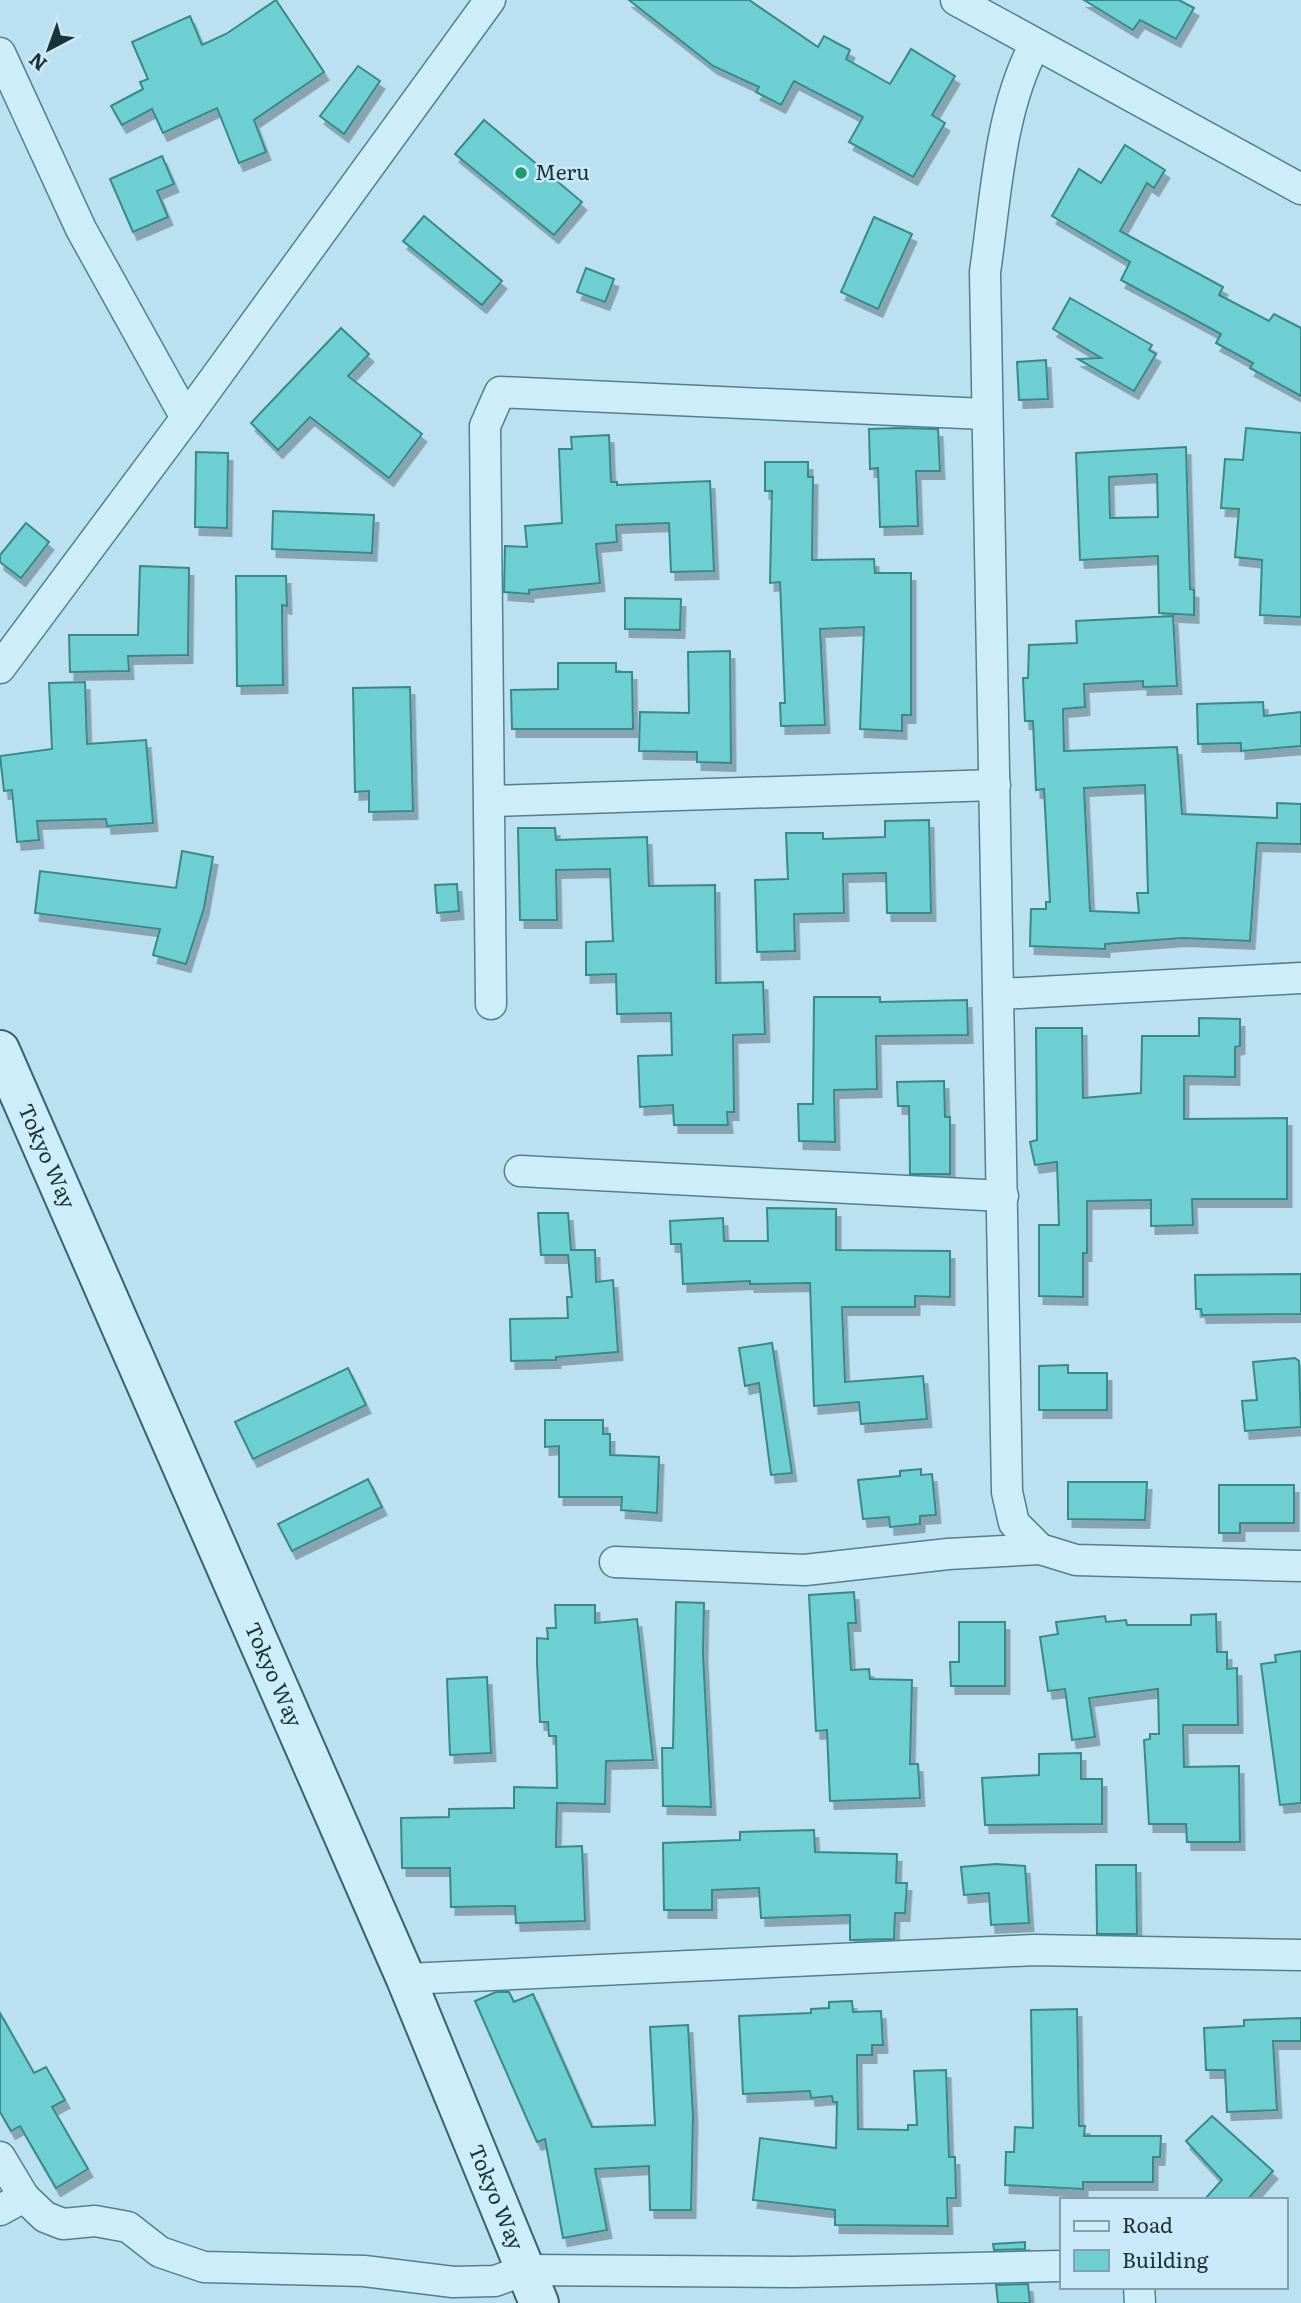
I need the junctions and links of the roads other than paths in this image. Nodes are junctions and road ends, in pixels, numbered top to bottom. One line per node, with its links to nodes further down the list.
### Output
1 (490, 0): 7 (street)
2 (956, 0): 3 (street)
3 (1035, 44): 5 (street); 6 (street)
4 (0, 53): 7 (street)
5 (1301, 190)
6 (985, 414): 9 (street); 10 (street)
7 (186, 418): 8 (street)
8 (0, 667)
9 (995, 785): 10 (street); 12 (street)
10 (491, 801): 13 (street)
11 (1301, 978): 12 (street)
12 (1000, 994): 16 (street)
13 (491, 1004)
14 (0, 1050): 21 (main road, Tokyo Way)
15 (520, 1171): 16 (street)
16 (1003, 1196): 17 (street)
17 (1040, 1549): 18 (street); 19 (street)
18 (615, 1562)
19 (1301, 1566)
20 (1301, 1955): 21 (street)
21 (406, 1979): 25 (main road, Tokyo Way)
22 (0, 2157): 23 (street)
23 (12, 2204): 25 (street)
24 (1060, 2266): 25 (street)
25 (532, 2286)

